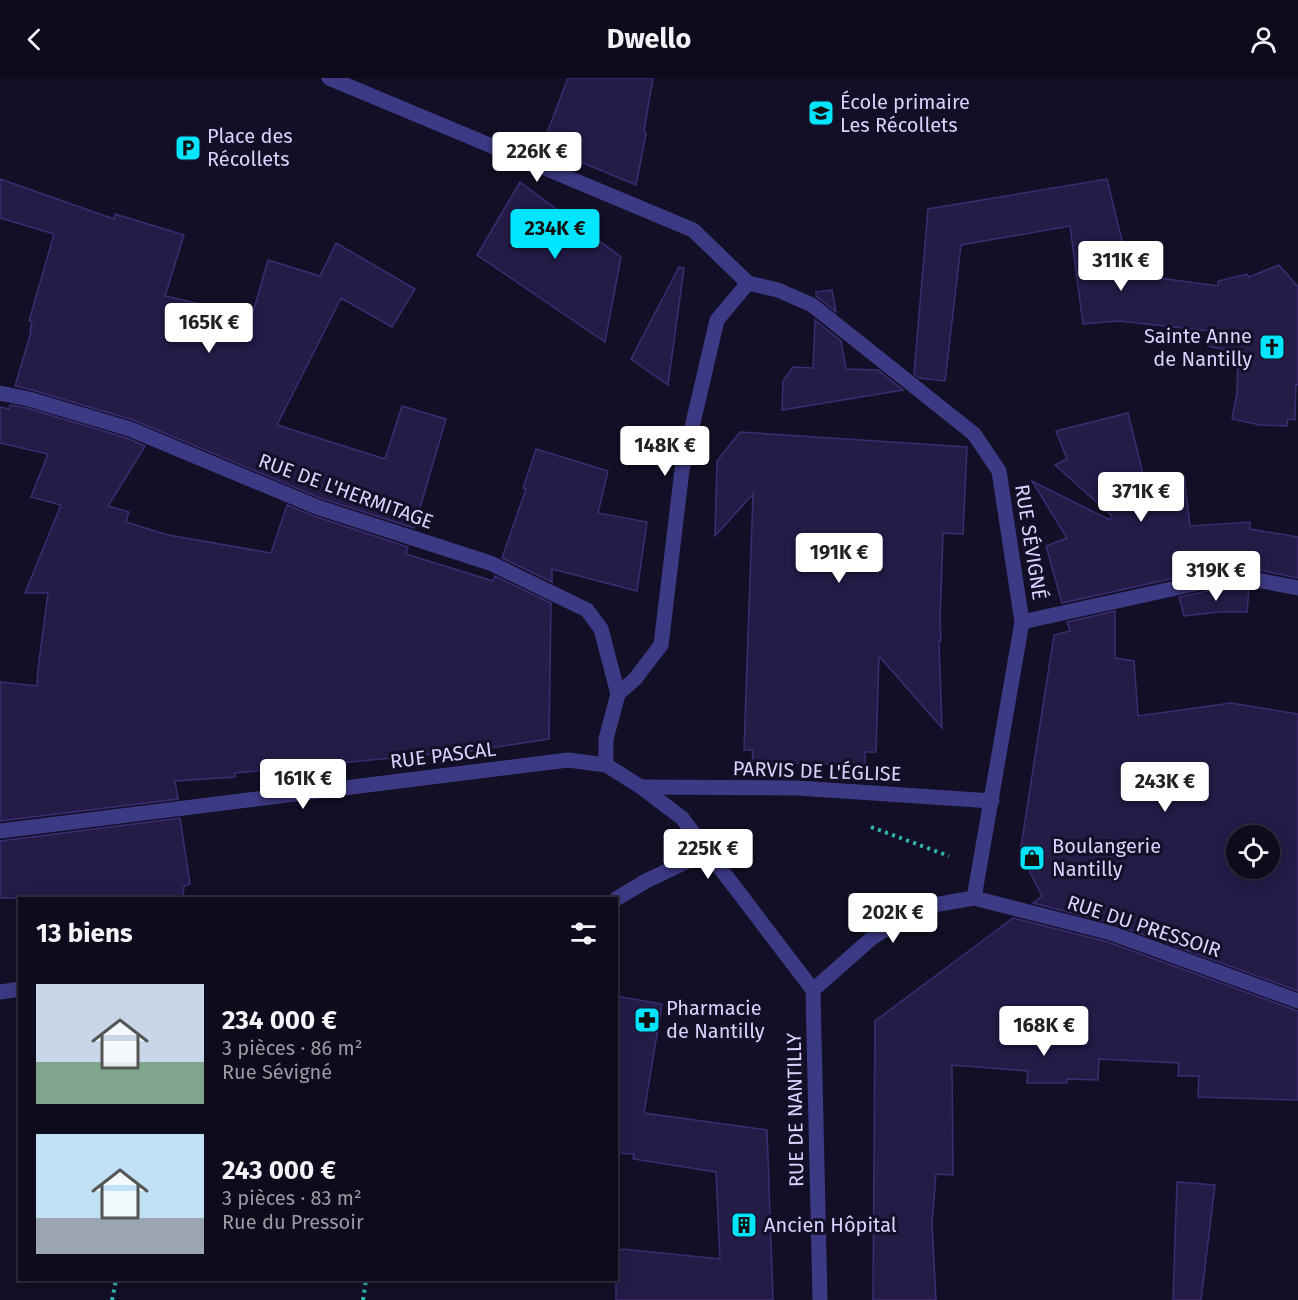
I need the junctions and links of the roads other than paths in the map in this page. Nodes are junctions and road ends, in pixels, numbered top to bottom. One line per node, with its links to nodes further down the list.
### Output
1 (329, 78): 2 (street)
2 (748, 283): 5 (street, RUE SÉVIGNÉ); 6 (street)
3 (0, 393): 6 (street, RUE DE L'HERMITAGE)
4 (1298, 588): 5 (street)
5 (1022, 622): 9 (street, RUE SÉVIGNÉ)
6 (618, 694): 7 (street)
7 (606, 765): 8 (street); 10 (street, RUE PASCAL)
8 (641, 787): 9 (street, PARVIS DE L'ÉGLISE); 11 (street)
9 (992, 801): 13 (street, RUE SÉVIGNÉ)
10 (0, 831)
11 (706, 852): 12 (street); 15 (street)
12 (618, 898)
13 (974, 898): 15 (street); 17 (street, RUE DU PRESSOIR)
14 (18, 989): 16 (street)
15 (813, 990): 18 (street, RUE DE NANTILLY)
16 (0, 992)
17 (1298, 1001)
18 (820, 1300)

